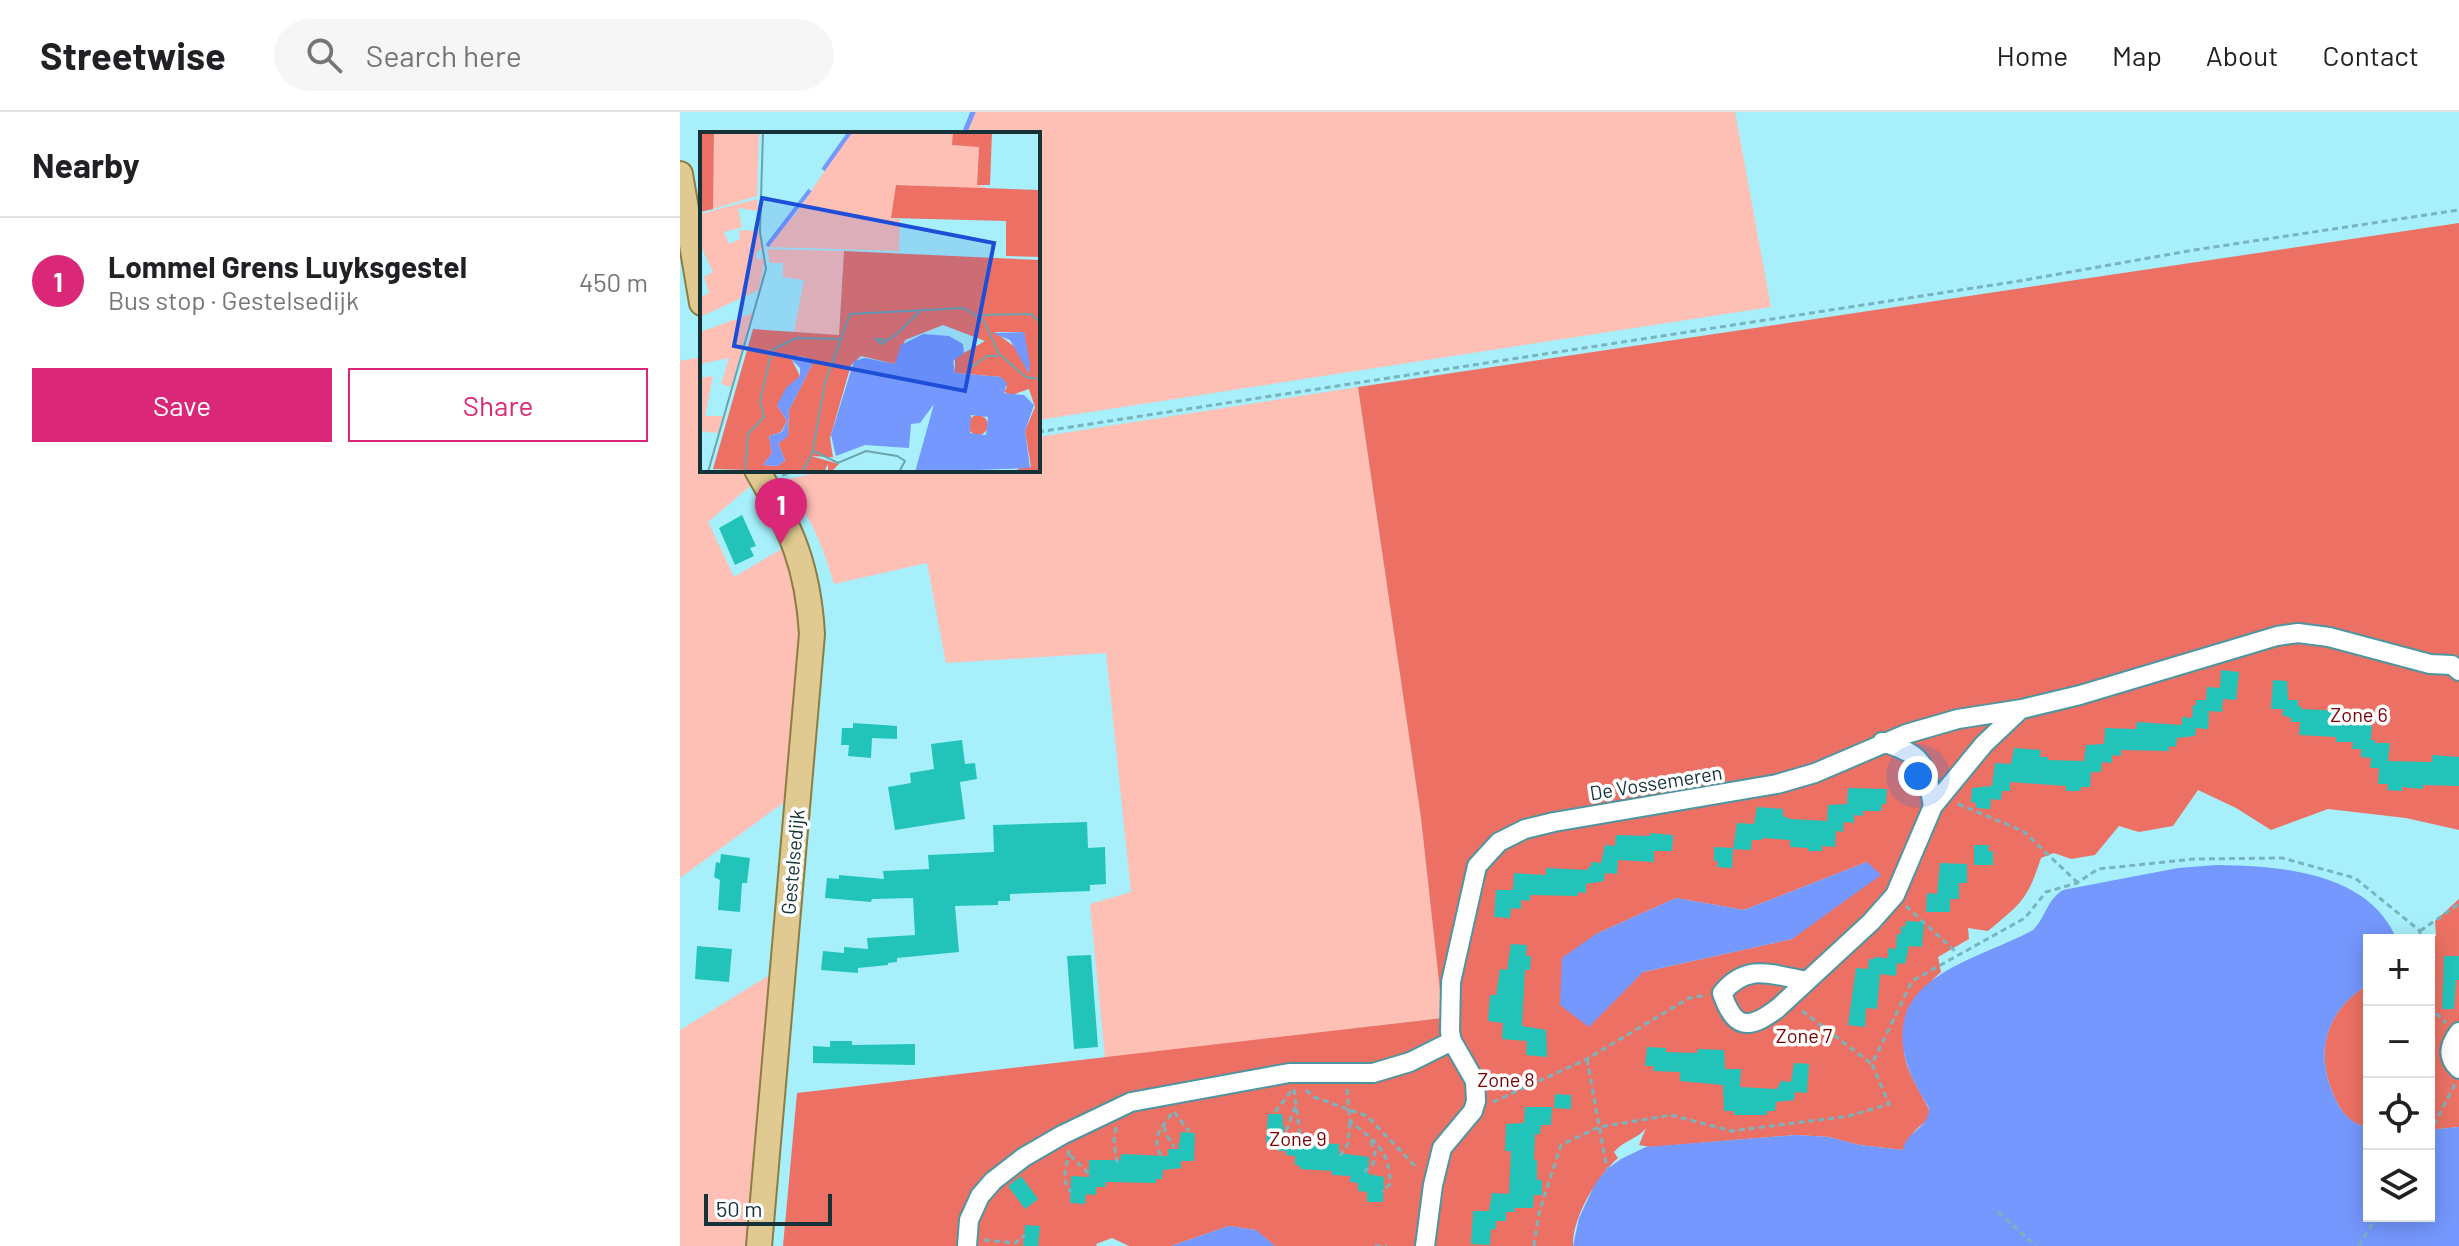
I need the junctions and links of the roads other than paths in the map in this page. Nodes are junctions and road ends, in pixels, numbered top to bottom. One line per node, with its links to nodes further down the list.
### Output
1 (680, 174): 2 (main road)
2 (700, 291)
3 (767, 478): 13 (main road, Gestelsedijk)
4 (2457, 667): 5 (lane, De Vossemeren)
5 (2022, 709): 6 (lane, De Vossemeren); 7 (lane, De Vossemeren)
6 (1882, 742): 7 (lane); 10 (lane, De Vossemeren)
7 (1936, 801): 8 (lane, De Vossemeren)
8 (1807, 981): 8 (lane, De Vossemeren)
9 (2458, 1033): 11 (lane)
10 (1452, 1041): 12 (lane); 14 (lane, De Vossemeren)
11 (2459, 1069)
12 (968, 1242)
13 (759, 1246)
14 (1425, 1246)

